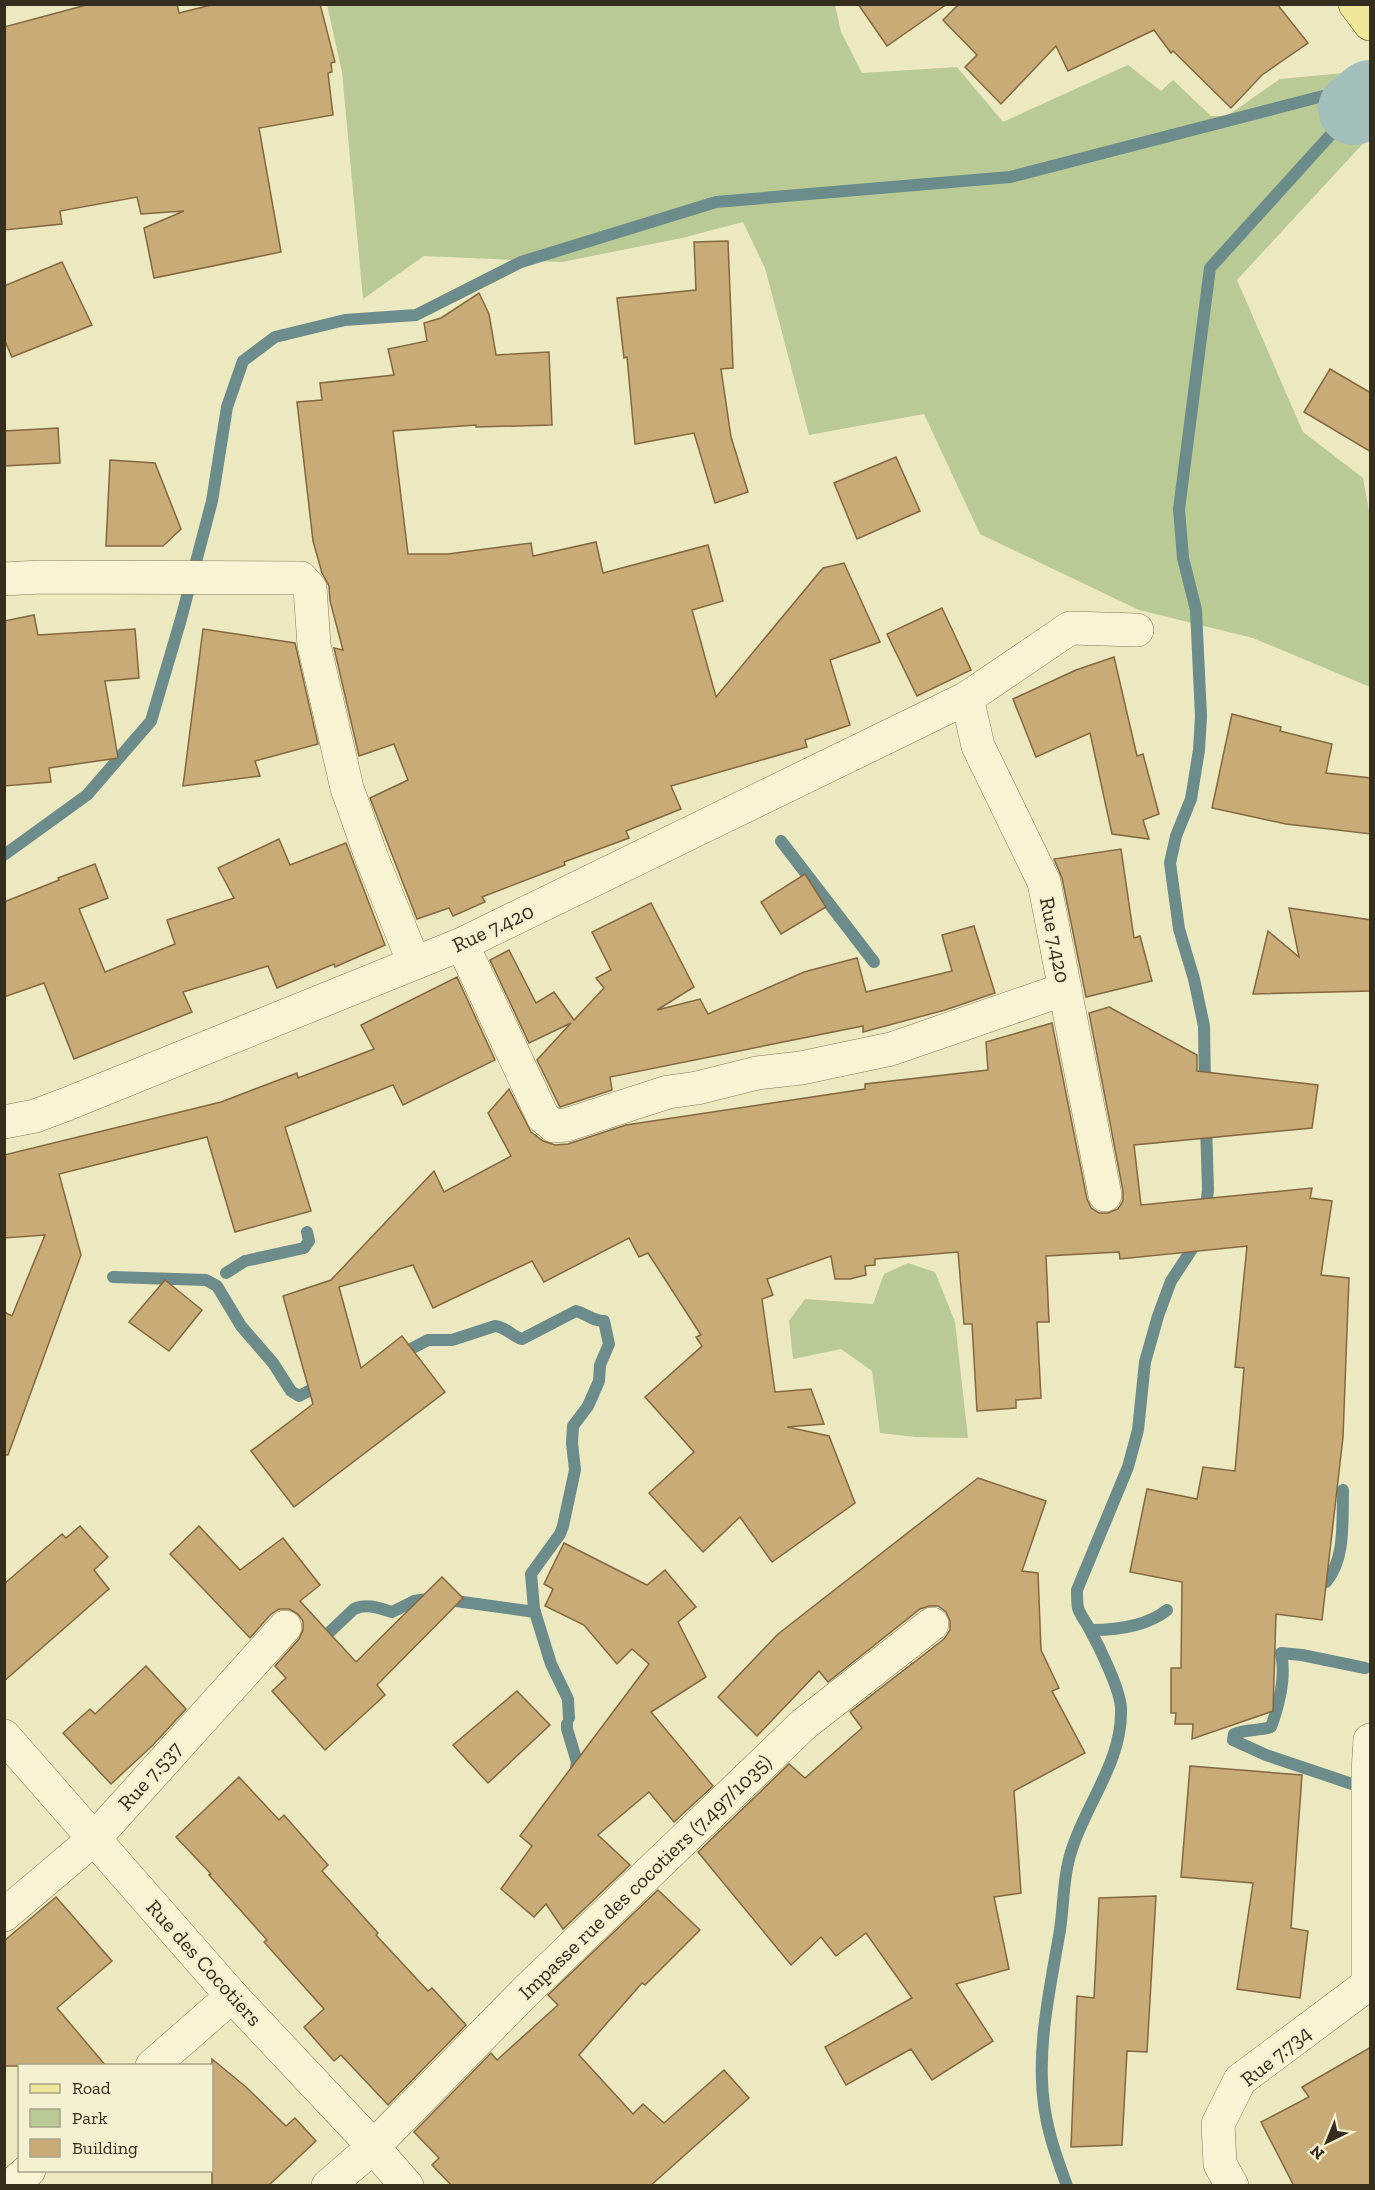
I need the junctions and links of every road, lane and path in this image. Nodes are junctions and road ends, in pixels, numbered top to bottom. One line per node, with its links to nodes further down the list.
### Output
1 (1355, 4): 2 (main road)
2 (1371, 24)
3 (4, 579): 7 (street)
4 (1137, 630): 5 (street, Rue 7.420)
5 (967, 698): 6 (street, Rue 7.420); 8 (street, Rue 7.420)
6 (462, 944): 7 (street, Rue 7.420); 8 (street)
7 (414, 963): 9 (street, Rue 7.420)
8 (1065, 989): 10 (street, Rue 7.420)
9 (4, 1122)
10 (1105, 1195)
11 (932, 1624): 20 (street, Impasse rue des cocotiers (7.497/1035))
12 (285, 1627): 15 (street, Rue 7.537)
13 (4, 1736): 15 (street, Rue des Cocotiers)
14 (1371, 1740): 17 (street)
15 (94, 1839): 16 (street, Rue 7.537); 18 (street, Rue des Cocotiers)
16 (4, 1915)
17 (1370, 1983): 25 (street, Rue 7.734)
18 (232, 1996): 19 (street); 20 (street, Rue des Cocotiers)
19 (154, 2064)
20 (373, 2147): 23 (street, Impasse rue des cocotiers (7.497/1035)); 24 (street, Rue des Cocotiers)
21 (27, 2172): 22 (street)
22 (11, 2186)
23 (328, 2186)
24 (407, 2186)
25 (1232, 2186)

